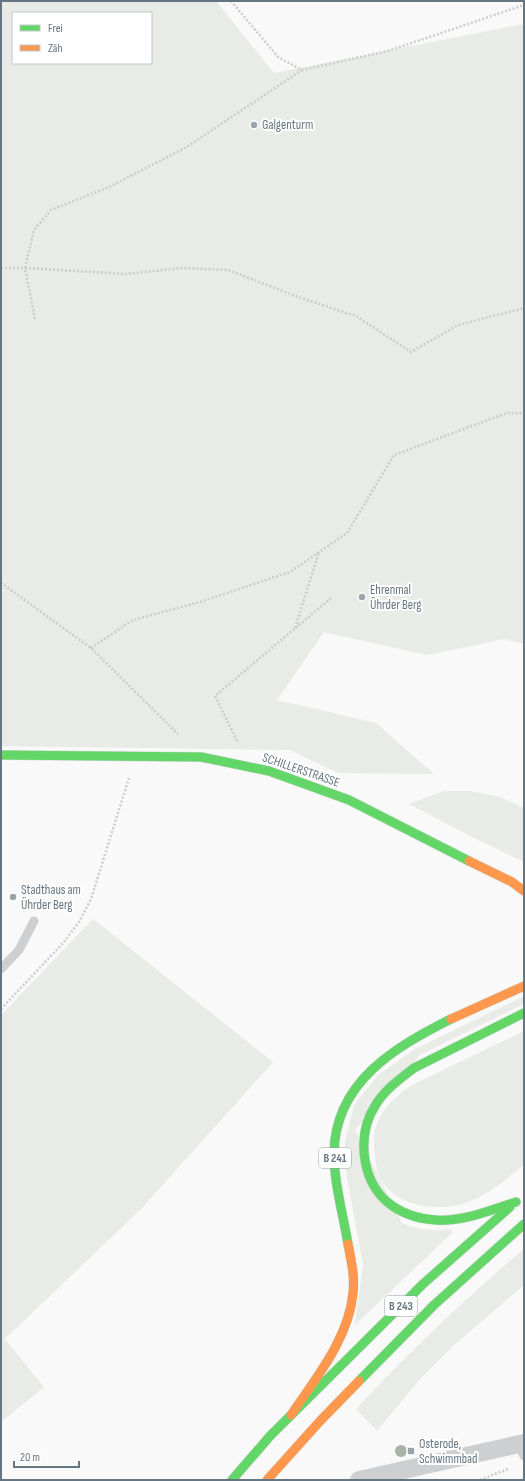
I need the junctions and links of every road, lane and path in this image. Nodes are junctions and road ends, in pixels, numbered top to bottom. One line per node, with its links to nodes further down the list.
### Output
1 (231, 1): 3 (path)
2 (524, 5): 3 (path)
3 (302, 70): 5 (path)
4 (1, 268): 5 (path)
5 (25, 268): 6 (path); 7 (path)
6 (524, 308)
7 (35, 319)
8 (524, 413): 9 (path)
9 (320, 552): 12 (path); 13 (path)
10 (1, 583): 13 (path)
11 (331, 598): 12 (path)
12 (295, 628): 15 (path)
13 (91, 648): 14 (path)
14 (179, 735)
15 (240, 746)
16 (1, 755): 17 (main road, SCHILLERSTRASSE)
17 (132, 757): 18 (main road, SCHILLERSTRASSE); 22 (path)
18 (524, 891)
19 (34, 921): 20 (lane)
20 (1, 969)
21 (524, 986): 27 (main road, B 241)
22 (1, 1009)
23 (524, 1013): 25 (main road)
24 (524, 1196): 25 (main road, B 243)
25 (516, 1202): 27 (main road, B 243)
26 (524, 1224): 31 (main road)
27 (291, 1415): 30 (main road, B 241)
28 (522, 1448): 32 (street)
29 (512, 1468): 33 (path)
30 (232, 1480)
31 (267, 1480)
32 (359, 1480)
33 (480, 1480)

